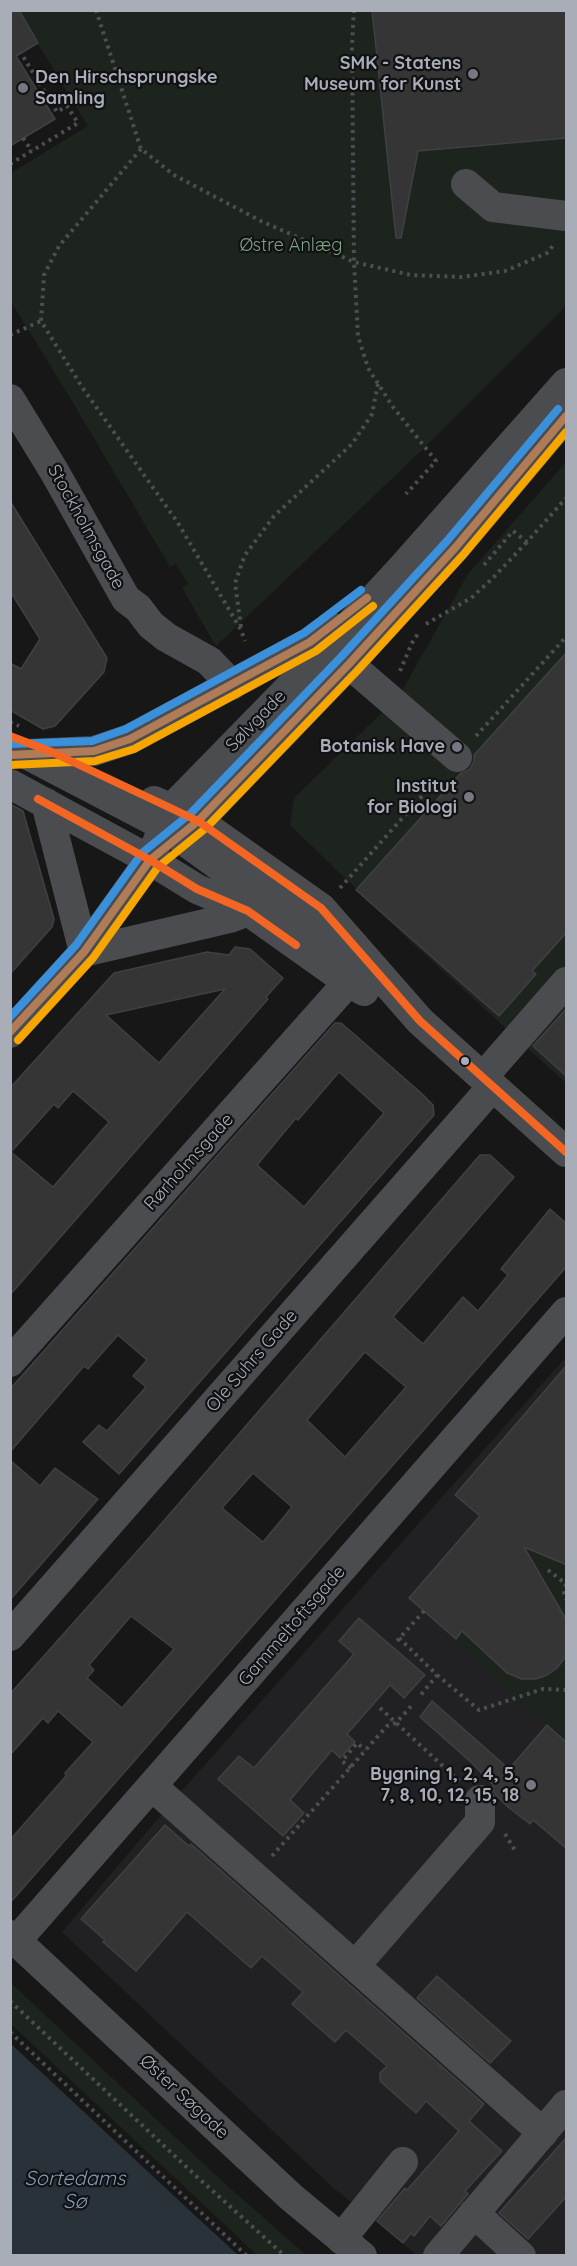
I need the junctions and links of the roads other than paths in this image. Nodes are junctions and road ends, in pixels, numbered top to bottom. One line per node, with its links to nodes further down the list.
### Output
1 (466, 184): 2 (street)
2 (563, 226)
3 (567, 382): 6 (street, Sølvgade)
4 (10, 399): 8 (street, Stockholmsgade)
5 (567, 416): 7 (street, Sølvgade)
6 (403, 567): 8 (street, Sølvgade); 13 (street, Sølvgade)
7 (349, 664): 10 (street); 13 (street, Sølvgade)
8 (232, 686): 9 (street, Sølvgade)
9 (25, 749): 13 (street)
10 (457, 757)
11 (10, 784): 12 (street)
12 (46, 803): 14 (street); 16 (street)
13 (178, 823): 14 (street, Sølvgade); 17 (street)
14 (150, 860): 15 (street); 16 (street, Sølvgade)
15 (248, 912): 16 (street); 17 (street)
16 (84, 952): 19 (street, Sølvgade)
17 (358, 971): 20 (street); 23 (street, Rørholmsgade)
18 (567, 982): 20 (street, Ole Suhrs Gade)
19 (10, 1033)
20 (488, 1082): 21 (street); 24 (street, Ole Suhrs Gade)
21 (567, 1152)
22 (567, 1312): 25 (street, Gammeltoftsgade)
23 (10, 1362)
24 (10, 1636)
25 (152, 1786): 27 (street, Gammeltoftsgade); 28 (street)
26 (480, 1800): 28 (street)
27 (14, 1938): 33 (street, Øster Søgade)
28 (355, 1966): 30 (street)
29 (567, 2105): 30 (street)
30 (543, 2133): 32 (street)
31 (403, 2162): 33 (street)
32 (474, 2213): 34 (street); 35 (street)
33 (352, 2247)
34 (438, 2256)
35 (521, 2256)

